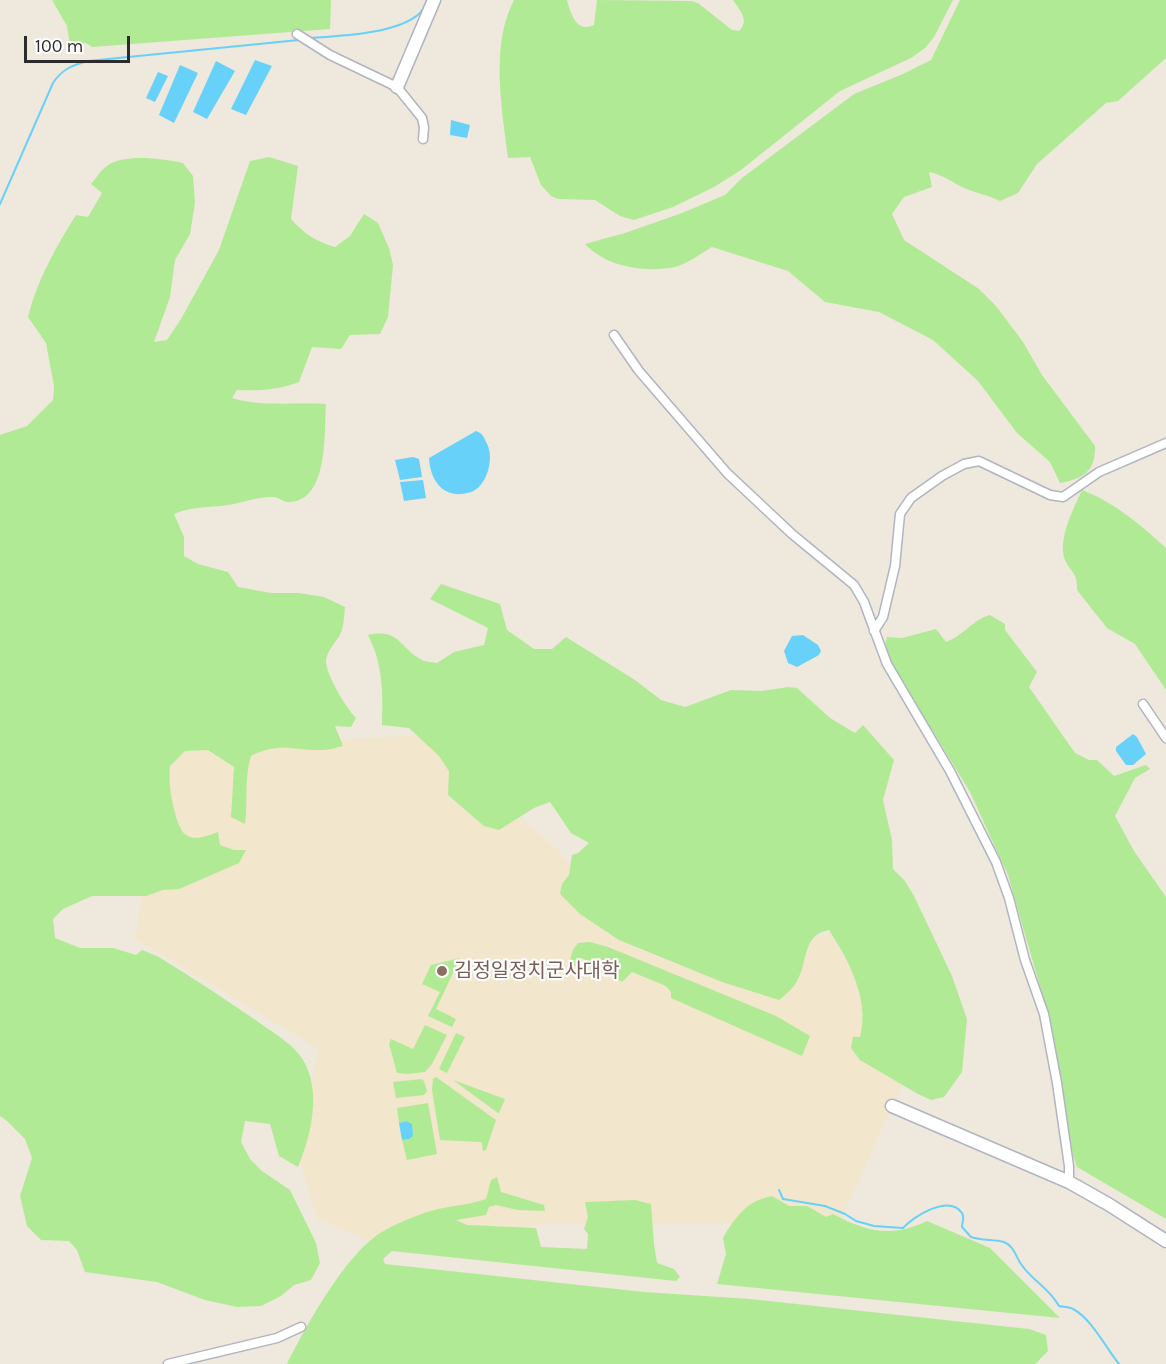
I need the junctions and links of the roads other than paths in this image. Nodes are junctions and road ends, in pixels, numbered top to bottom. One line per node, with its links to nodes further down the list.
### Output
1 (434, 0): 3 (street)
2 (297, 34): 3 (street)
3 (397, 87): 4 (street)
4 (423, 140)
5 (614, 335): 7 (street)
6 (1166, 443): 7 (street)
7 (874, 632): 11 (street)
8 (1143, 704): 9 (street)
9 (1166, 738)
10 (892, 1106): 11 (street)
11 (1070, 1182): 12 (street)
12 (1166, 1241)
13 (301, 1327): 14 (street)
14 (168, 1364)

